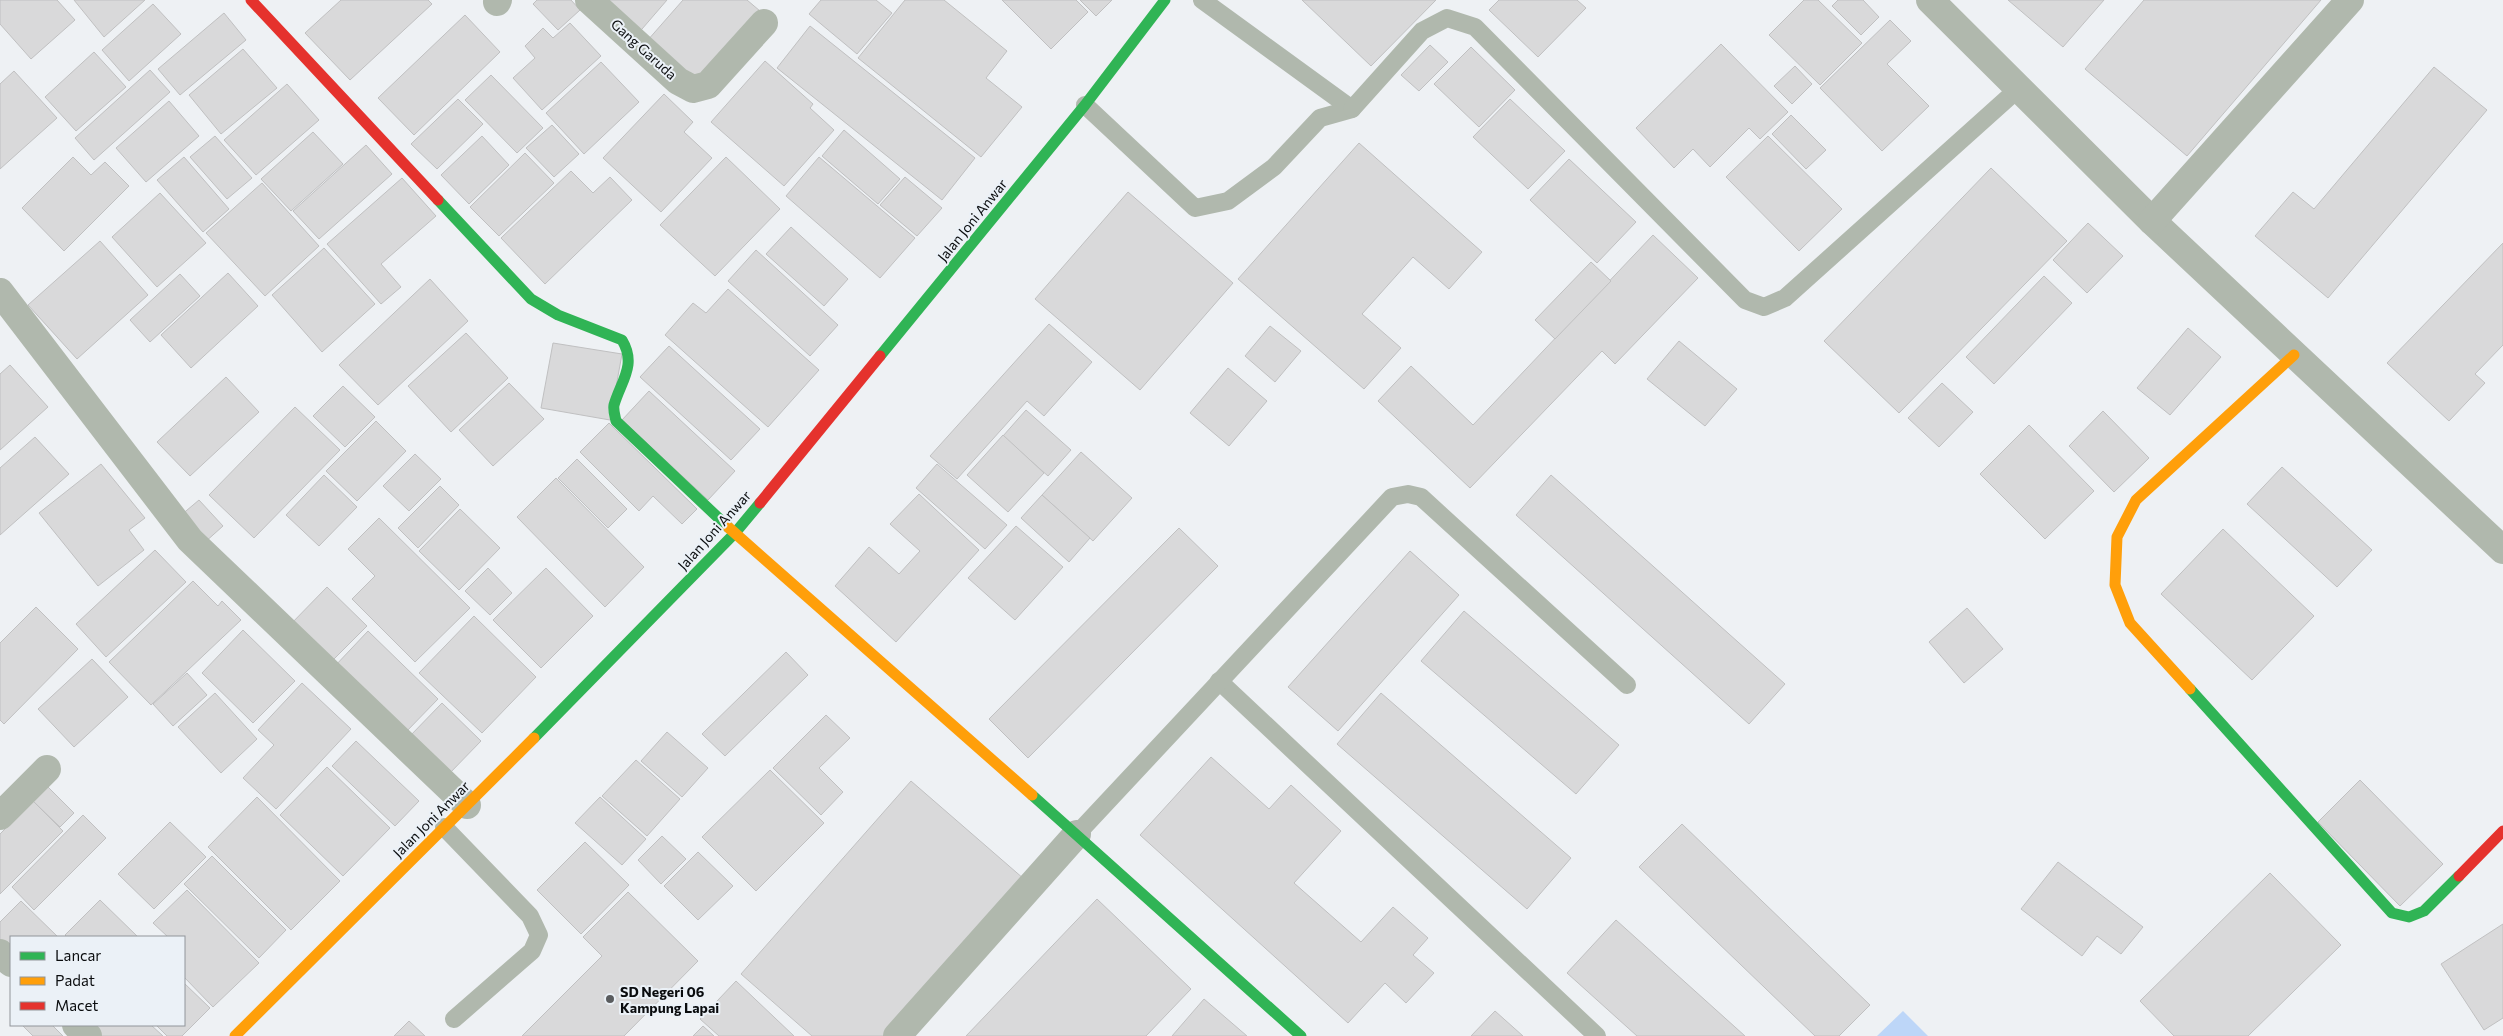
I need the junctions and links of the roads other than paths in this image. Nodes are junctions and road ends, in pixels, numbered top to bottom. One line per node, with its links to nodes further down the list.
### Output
1 (251, 0): 14 (street)
2 (589, 0): 7 (street, Gang Garuda)
3 (1164, 0): 9 (street, Jalan Joni Anwar)
4 (1202, 0): 10 (lane)
5 (1930, 0): 8 (street)
6 (2350, 0): 11 (street)
7 (764, 23)
8 (2019, 88): 10 (lane); 11 (street)
9 (1085, 105): 10 (lane); 14 (street, Jalan Joni Anwar)
10 (1352, 109)
11 (2152, 221): 13 (street)
12 (0, 292): 19 (street)
13 (2294, 355): 15 (street); 22 (street)
14 (735, 533): 19 (street, Jalan Joni Anwar); 23 (street)
15 (2503, 550)
16 (1219, 681): 17 (lane); 23 (lane); 32 (lane)
17 (1627, 685)
18 (47, 769): 20 (street)
19 (467, 805): 21 (street, Jalan Joni Anwar)
20 (0, 816)
21 (444, 827): 26 (lane); 29 (street, Jalan Joni Anwar)
22 (2503, 831)
23 (1077, 834): 30 (street); 31 (street)
24 (0, 953): 25 (street)
25 (10, 962)
26 (454, 1019)
27 (77, 1026): 28 (street)
28 (88, 1036)
29 (235, 1036)
30 (897, 1036)
31 (1301, 1036)
32 (1597, 1036)

